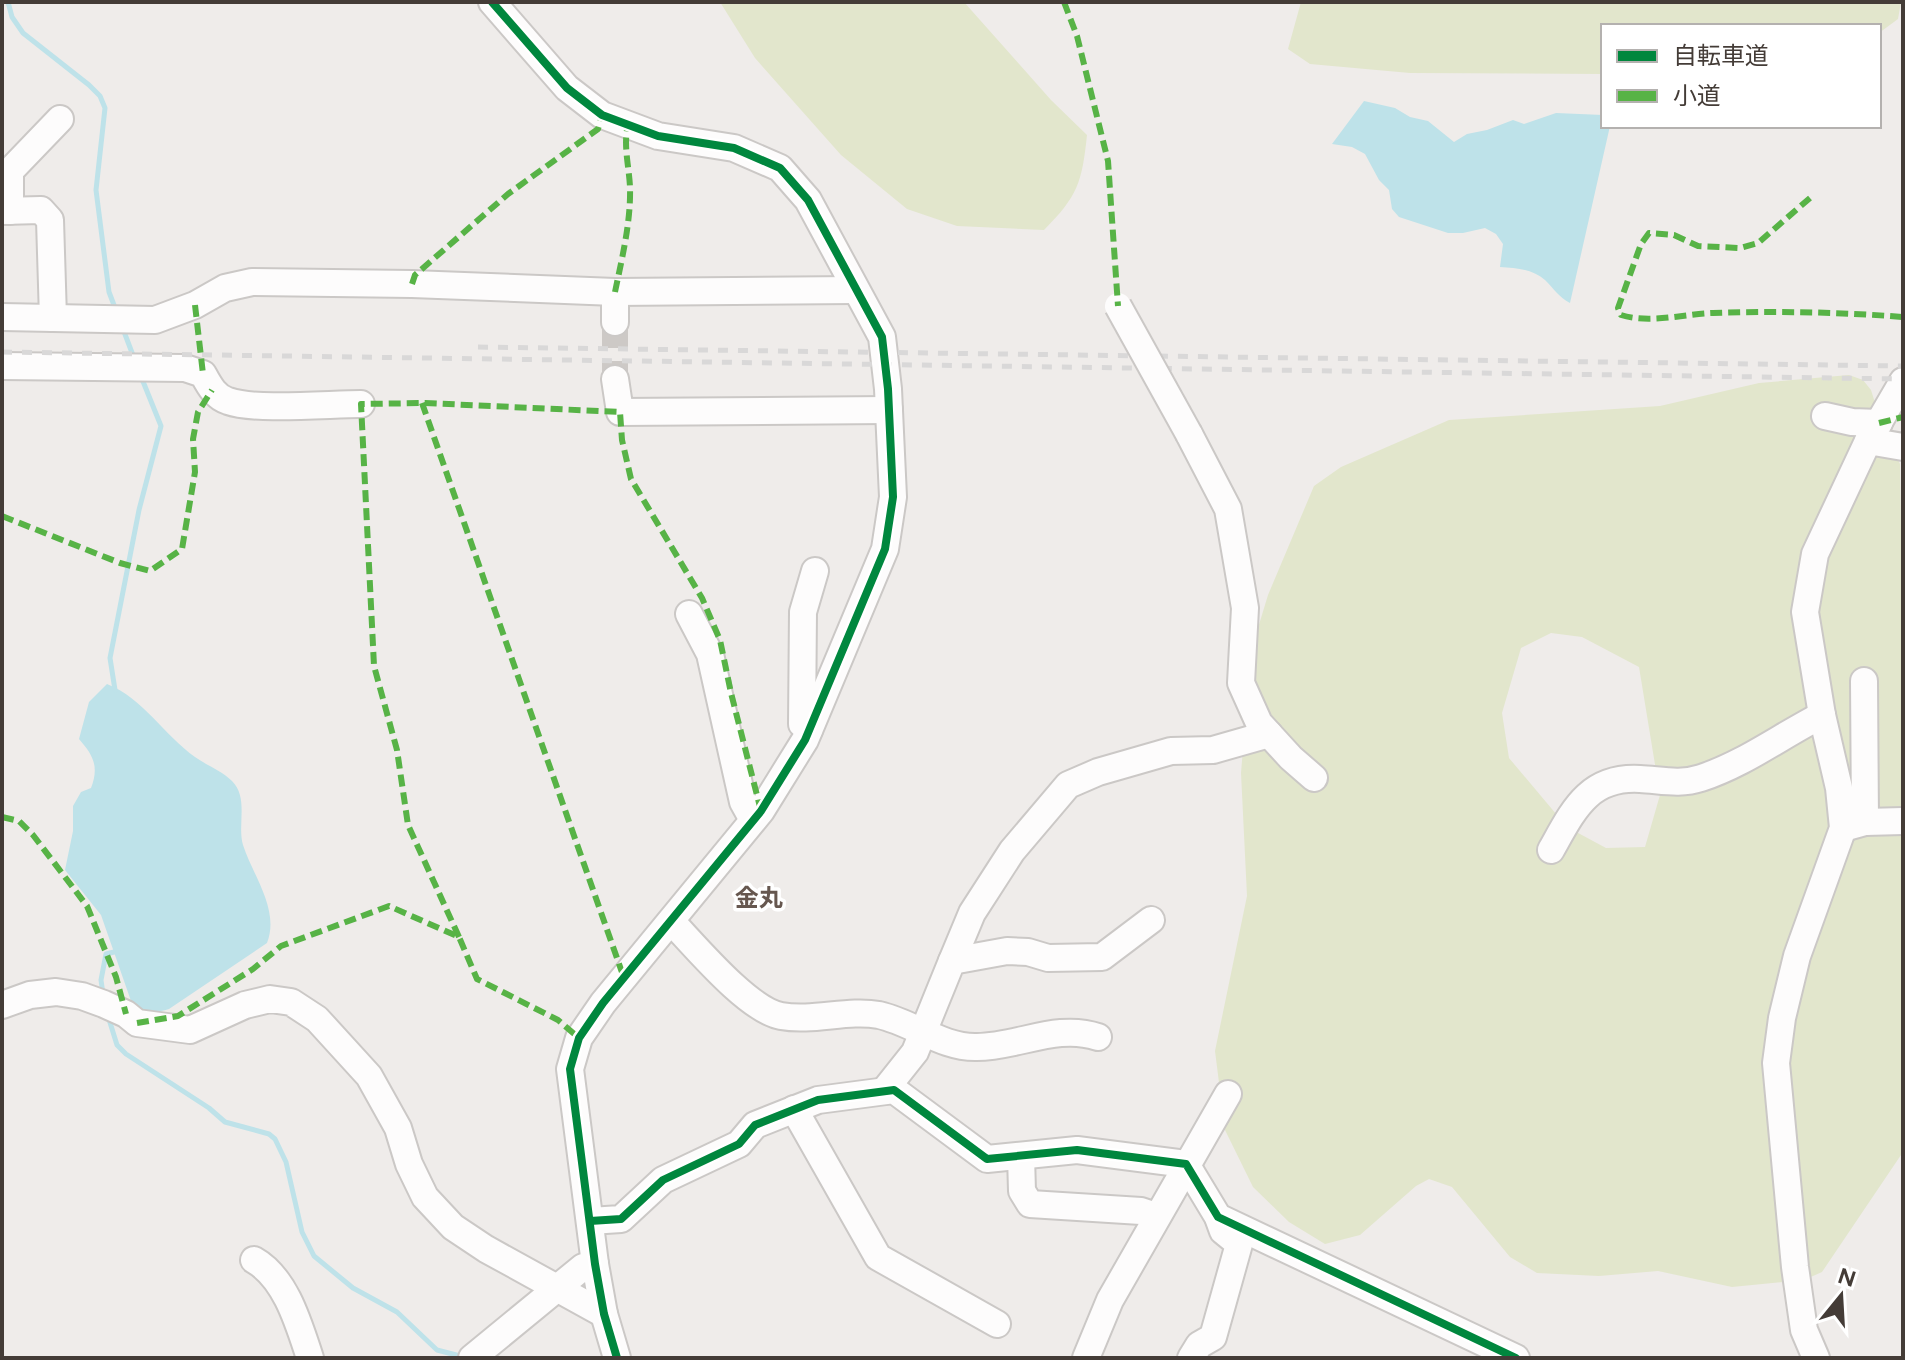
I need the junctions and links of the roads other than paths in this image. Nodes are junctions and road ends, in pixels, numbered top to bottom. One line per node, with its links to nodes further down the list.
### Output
1 (492, 2): 4 (street)
2 (60, 119): 3 (street)
3 (6, 211): 8 (street)
4 (855, 290): 5 (street); 14 (street)
5 (615, 292): 8 (street); 9 (street)
6 (1118, 306): 23 (street, bridge)
7 (2, 317): 8 (street)
8 (53, 318)
9 (615, 322)
10 (2, 366): 13 (street)
11 (615, 379): 14 (street)
12 (1903, 381): 16 (street)
13 (361, 404)
14 (889, 410): 22 (street)
15 (1825, 416): 16 (street)
16 (1873, 432): 17 (street); 21 (street)
17 (1903, 447)
18 (815, 571): 22 (street)
19 (689, 614): 25 (street)
20 (1864, 681): 27 (street)
21 (1822, 715): 27 (street); 28 (street)
22 (809, 730): 25 (street)
23 (1269, 734): 24 (street); 31 (street)
24 (1314, 778)
25 (753, 820): 30 (street)
26 (1903, 821): 27 (street)
27 (1854, 825): 54 (street)
28 (1551, 850)
29 (1151, 920): 31 (street)
30 (671, 921): 33 (street); 42 (street)
31 (952, 961): 33 (street)
32 (2, 1005): 45 (street)
33 (923, 1031): 34 (street); 35 (street)
34 (1098, 1037)
35 (884, 1091): 37 (street); 38 (street)
36 (1228, 1094): 39 (street)
37 (794, 1109): 42 (street); 47 (street)
38 (1021, 1156): 39 (street); 40 (street)
39 (1186, 1164): 40 (street); 41 (street)
40 (1156, 1216): 51 (street)
41 (1218, 1217): 52 (street); 53 (street)
42 (590, 1221): 44 (street)
43 (254, 1260): 48 (street)
44 (595, 1264): 45 (street); 46 (street)
45 (557, 1288): 46 (street); 49 (street)
46 (604, 1314): 50 (street)
47 (997, 1324)
48 (310, 1358)
49 (472, 1358)
50 (617, 1358)
51 (1086, 1358)
52 (1191, 1358)
53 (1516, 1358)
54 (1816, 1358)

